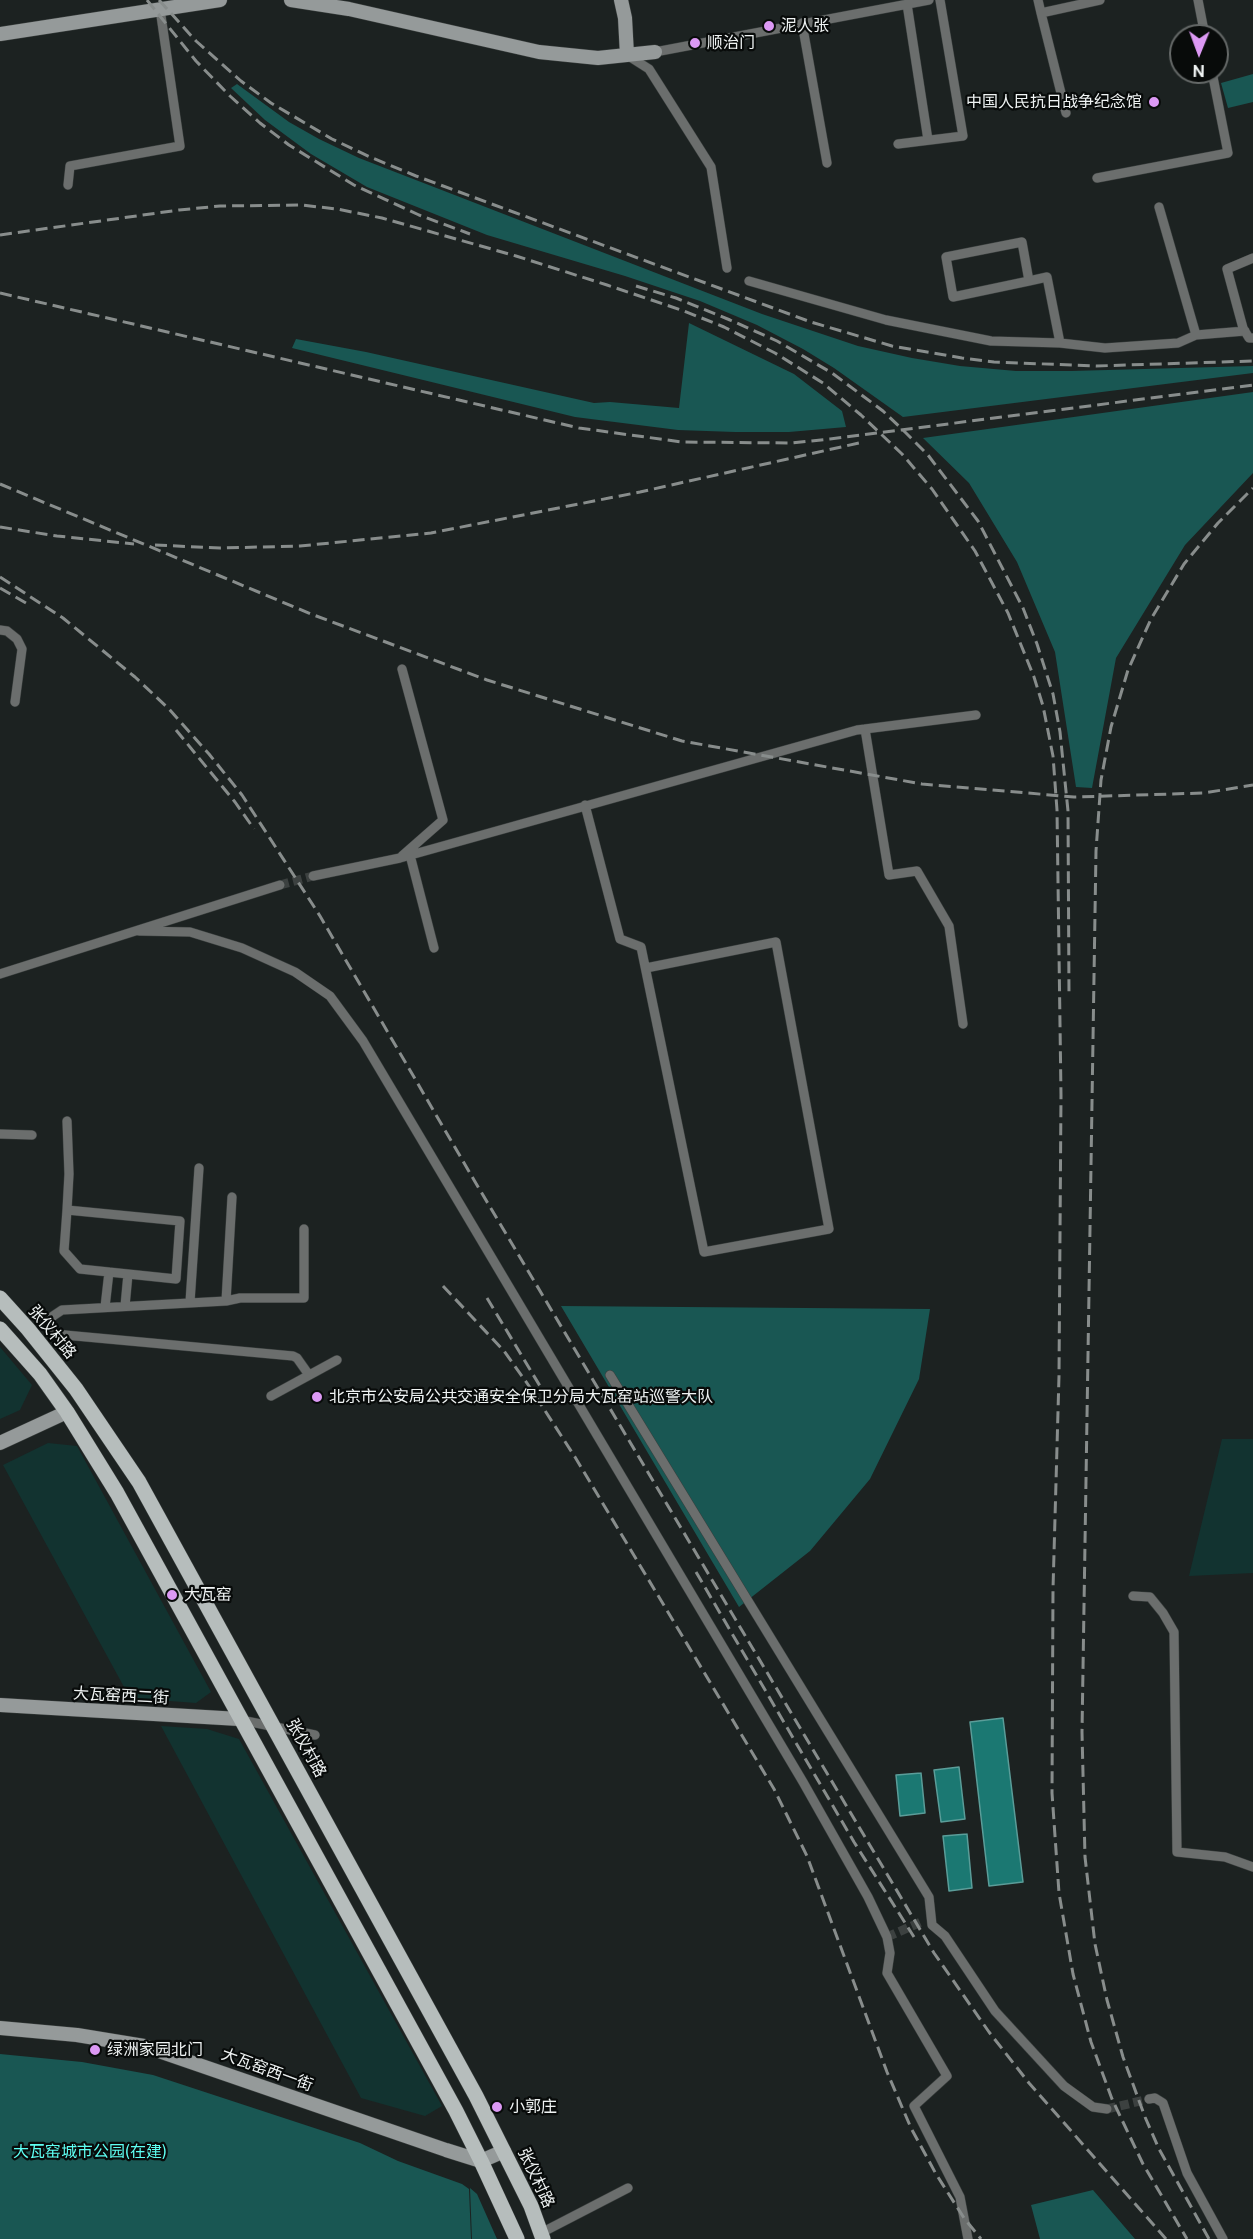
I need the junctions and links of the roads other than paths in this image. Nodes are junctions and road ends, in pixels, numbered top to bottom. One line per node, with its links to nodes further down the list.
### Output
1 (220, 0): 10 (street)
2 (291, 0): 16 (street)
3 (621, 0): 16 (street)
4 (929, 0): 9 (street)
5 (940, 0): 19 (street)
6 (1038, 0): 11 (street)
7 (1100, 0): 11 (street)
8 (1198, 0): 13 (street)
9 (907, 4): 12 (street); 19 (street)
10 (160, 9): 14 (street); 23 (street)
11 (1041, 13): 18 (street)
12 (802, 23): 15 (street); 21 (street)
13 (1203, 24)
14 (0, 34)
15 (655, 52): 16 (street)
16 (627, 54): 26 (street)
17 (1214, 84): 22 (street)
18 (1066, 113)
19 (928, 140): 20 (street)
20 (898, 144)
21 (827, 163)
22 (1097, 178)
23 (68, 185)
24 (1159, 207): 30 (street)
25 (1253, 258): 29 (street)
26 (727, 268)
27 (749, 281): 32 (street)
28 (1029, 281): 28 (street); 32 (street)
29 (1245, 331): 30 (street); 31 (street)
30 (1196, 335): 32 (street)
31 (1253, 338)
32 (1060, 343)
33 (0, 630): 35 (street)
34 (402, 669): 39 (street)
35 (15, 702)
36 (976, 715): 37 (street)
37 (865, 729): 38 (street); 46 (street)
38 (585, 805): 39 (street); 44 (street)
39 (405, 856): 40 (street); 43 (street)
40 (313, 876)
41 (280, 885): 42 (street)
42 (139, 931): 45 (street); 86 (street)
43 (434, 948)
44 (646, 968): 44 (street)
45 (0, 974)
46 (963, 1024)
47 (67, 1121): 52 (street)
48 (0, 1134): 49 (street)
49 (32, 1134)
50 (199, 1168): 58 (street)
51 (232, 1197): 57 (street)
52 (67, 1210): 54 (street); 55 (street)
53 (304, 1229): 57 (street)
54 (109, 1272): 55 (street); 60 (street)
55 (128, 1274): 59 (street)
56 (0, 1298): 73 (main road, 张仪村路)
57 (226, 1301): 58 (street)
58 (190, 1302): 59 (street)
59 (125, 1306): 60 (street)
60 (105, 1307): 61 (street)
61 (47, 1326)
62 (0, 1329): 68 (main road)
63 (54, 1334): 65 (street)
64 (337, 1360): 65 (street)
65 (309, 1375): 67 (street)
66 (610, 1375): 77 (street)
67 (271, 1396)
68 (67, 1412): 69 (street); 72 (main road)
69 (0, 1443)
70 (1133, 1596): 75 (street)
71 (0, 1705): 72 (street, 大瓦窑西二街)
72 (239, 1719): 73 (street); 82 (main road)
73 (274, 1727): 74 (street); 81 (main road, 张仪村路)
74 (315, 1735)
75 (1253, 1868)
76 (921, 1922): 77 (street)
77 (932, 1925): 80 (street)
78 (0, 2028): 82 (street, 大瓦窑西一街)
79 (1149, 2099): 87 (street)
80 (1107, 2109)
81 (504, 2151): 82 (street); 84 (main road, 张仪村路)
82 (482, 2161): 85 (main road)
83 (628, 2188): 84 (street)
84 (542, 2236)
85 (516, 2239)
86 (968, 2239)
87 (1223, 2239)

